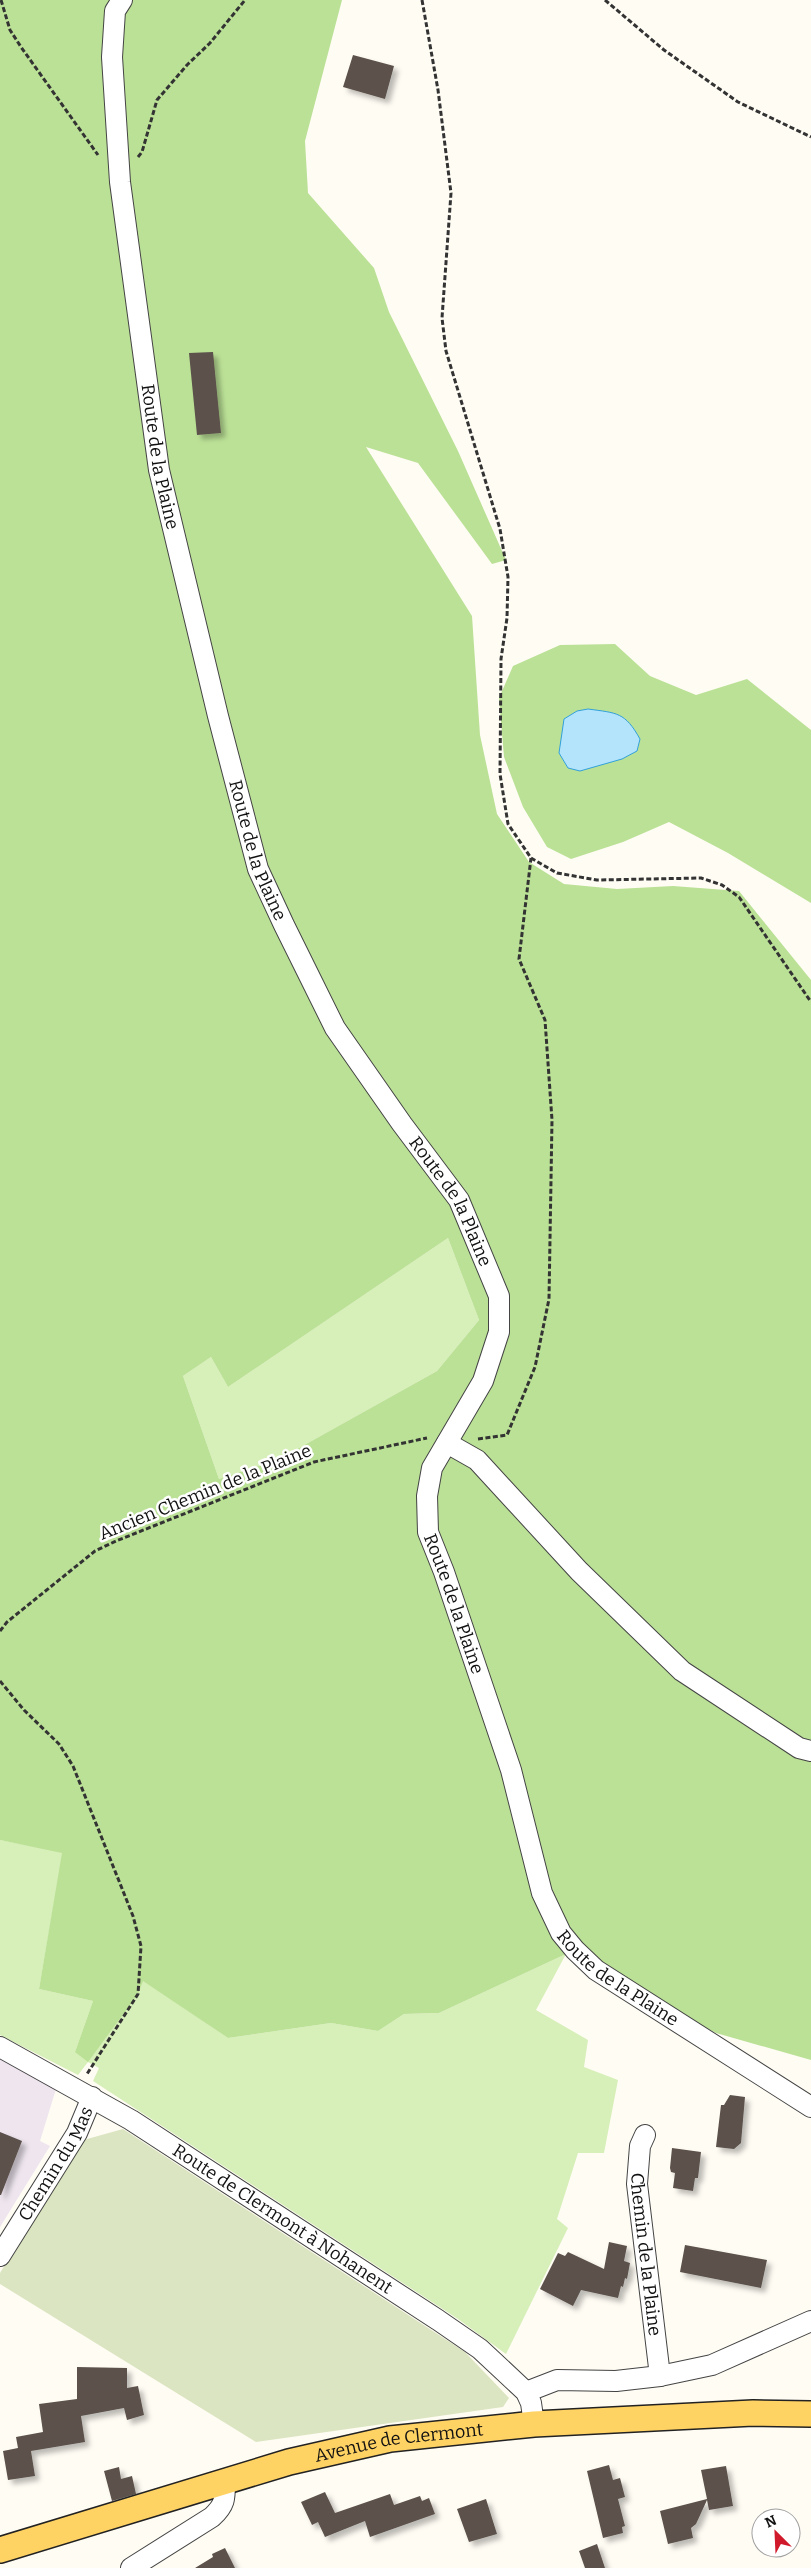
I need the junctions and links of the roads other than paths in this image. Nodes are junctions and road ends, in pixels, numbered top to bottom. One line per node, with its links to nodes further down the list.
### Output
1 (117, 4): 2 (street, Route de la Plaine)
2 (447, 1443): 3 (street); 6 (street, Route de la Plaine)
3 (811, 1751)
4 (0, 2047): 5 (street, Route de Clermont à Nohanent)
5 (84, 2093): 8 (street, Chemin du Mas); 11 (street, Route de Clermont à Nohanent)
6 (811, 2107)
7 (645, 2135): 10 (street, Chemin de la Plaine)
8 (0, 2256)
9 (811, 2321): 10 (street)
10 (660, 2376): 11 (street)
11 (526, 2392): 13 (street)
12 (811, 2414): 13 (main road, Avenue de Clermont)
13 (534, 2424): 14 (main road, Avenue de Clermont)
14 (224, 2482): 15 (main road, Avenue de Clermont); 16 (street)
15 (0, 2550)
16 (131, 2568)

